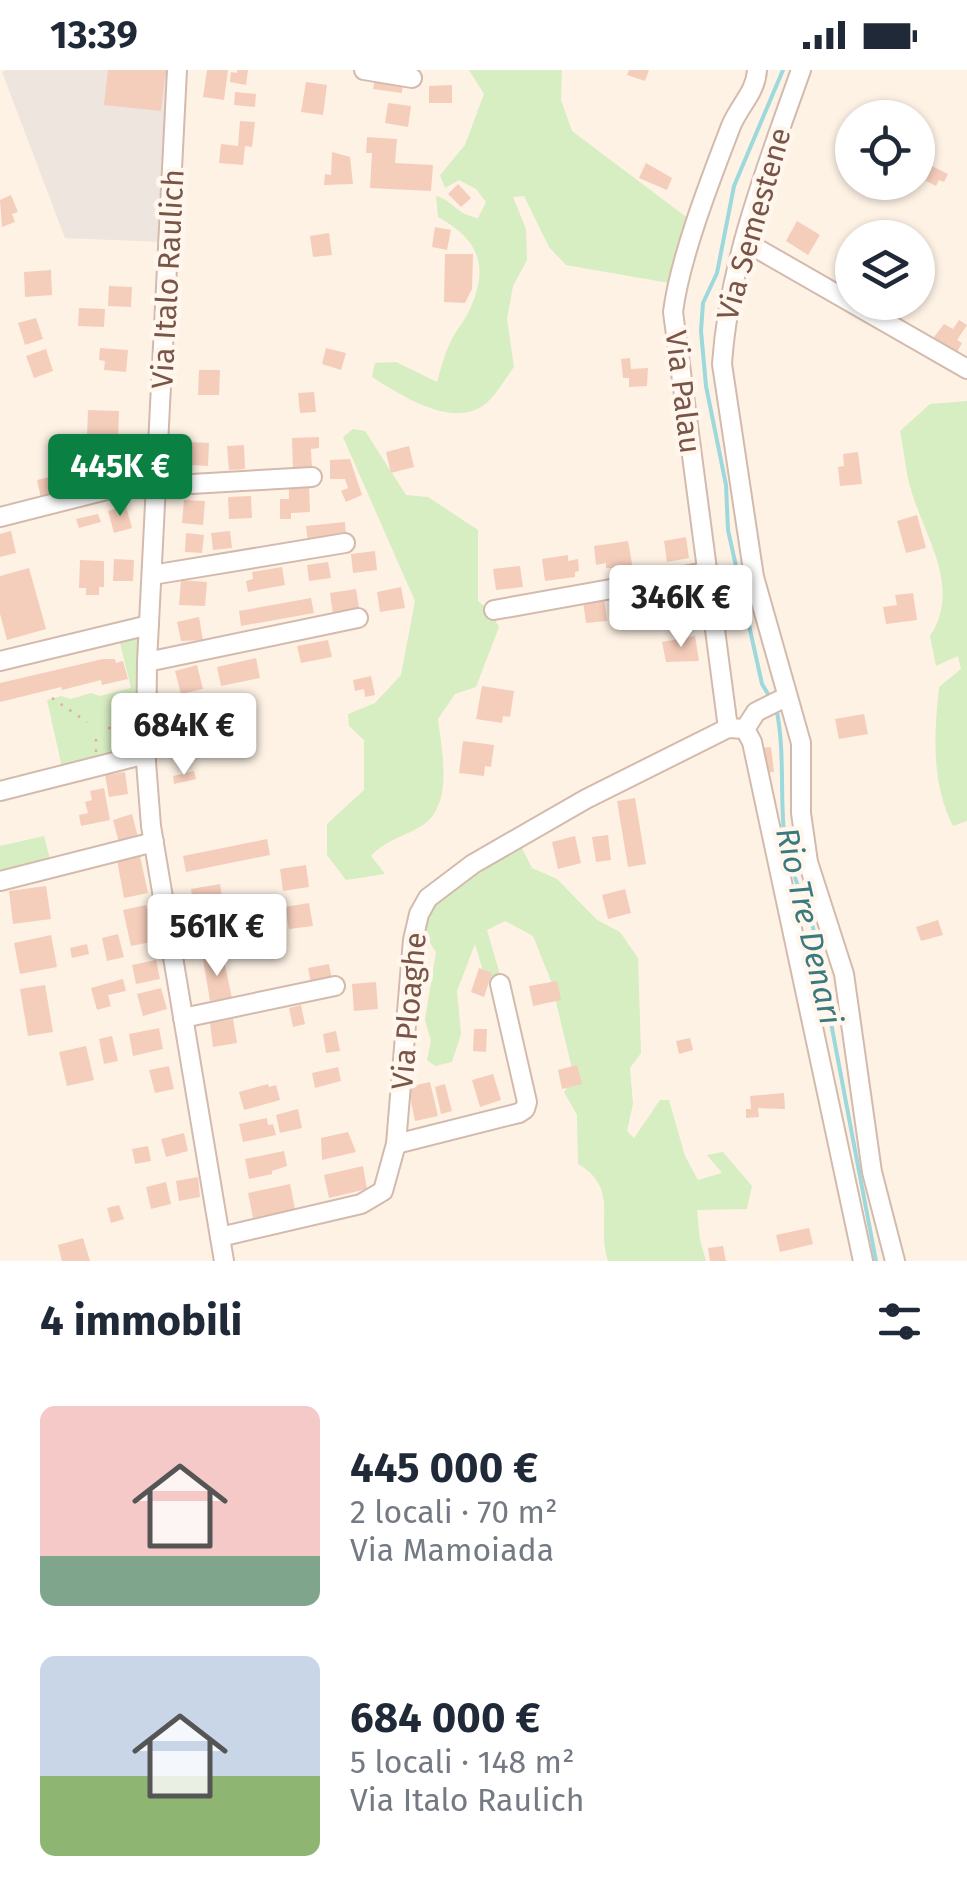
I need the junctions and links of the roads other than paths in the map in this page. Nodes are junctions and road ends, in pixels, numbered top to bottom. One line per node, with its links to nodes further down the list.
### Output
1 (178, 70): 9 (street, Via Italo Raulich)
2 (364, 70): 5 (street)
3 (757, 70): 12 (street, Via Palau)
4 (801, 70): 6 (street, Via Semestene)
5 (412, 78)
6 (744, 241): 7 (street); 19 (street, Via Semestene)
7 (967, 369)
8 (312, 477): 9 (street)
9 (157, 482): 10 (street); 13 (street, Via Italo Raulich)
10 (0, 517)
11 (345, 543): 13 (street)
12 (706, 572): 14 (street); 20 (street, Via Palau)
13 (152, 576): 16 (street, Via Italo Raulich)
14 (494, 610)
15 (358, 618): 18 (street)
16 (150, 625): 17 (street); 18 (street, Via Italo Raulich)
17 (0, 662)
18 (148, 662): 21 (street, Via Italo Raulich)
19 (786, 698): 20 (street); 23 (street, Via Semestene)
20 (737, 728): 24 (street, Via Palau); 30 (street, Via Ploaghe)
21 (146, 754): 22 (street); 25 (street, Via Italo Raulich)
22 (0, 791)
23 (801, 812): 24 (street); 34 (street, Via Semestene)
24 (767, 816): 33 (street, Via Palau)
25 (154, 842): 26 (street); 29 (street, Via Italo Raulich)
26 (0, 881)
27 (500, 984): 30 (street)
28 (336, 986): 29 (street)
29 (183, 1018): 31 (street, Via Italo Raulich)
30 (396, 1144): 31 (street, Via Ploaghe)
31 (220, 1236): 32 (street, Via Italo Raulich)
32 (224, 1261)
33 (863, 1261)
34 (895, 1261)

